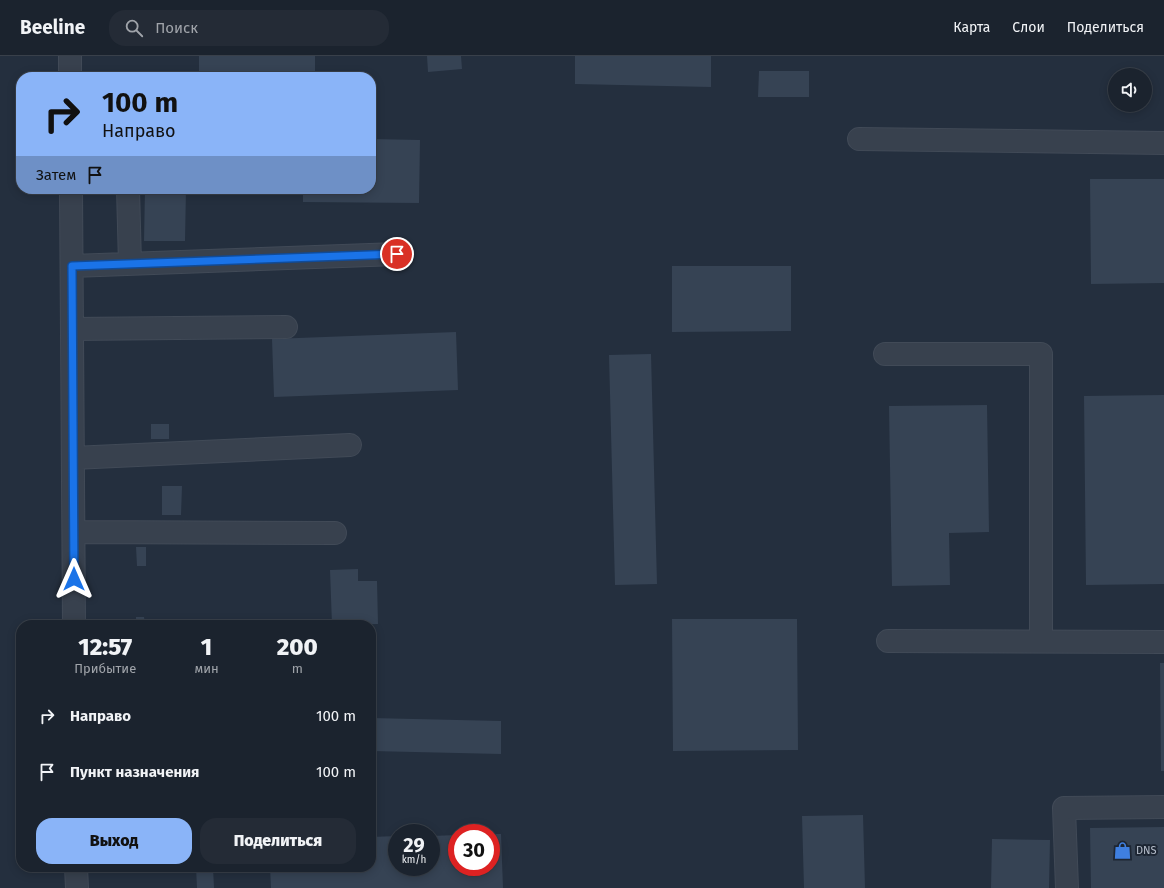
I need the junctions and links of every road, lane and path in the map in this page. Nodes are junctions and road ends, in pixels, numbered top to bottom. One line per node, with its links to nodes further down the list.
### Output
1 (70, 56): 2 (street)
2 (70, 72)
3 (859, 139): 4 (street)
4 (1164, 143)
5 (71, 194): 9 (street)
6 (128, 194): 8 (street)
7 (397, 254): 8 (street)
8 (130, 264): 9 (street)
9 (72, 266): 11 (street)
10 (286, 327): 11 (street)
11 (72, 329): 14 (street)
12 (885, 354): 19 (street)
13 (350, 445): 14 (street)
14 (73, 458): 15 (street)
15 (74, 532): 16 (street); 17 (street)
16 (335, 533)
17 (74, 620)
18 (888, 641): 19 (street)
19 (1041, 641): 20 (street)
20 (1164, 642)
21 (1164, 807): 24 (street)
22 (76, 872): 23 (street)
23 (77, 888)
24 (1067, 888)

